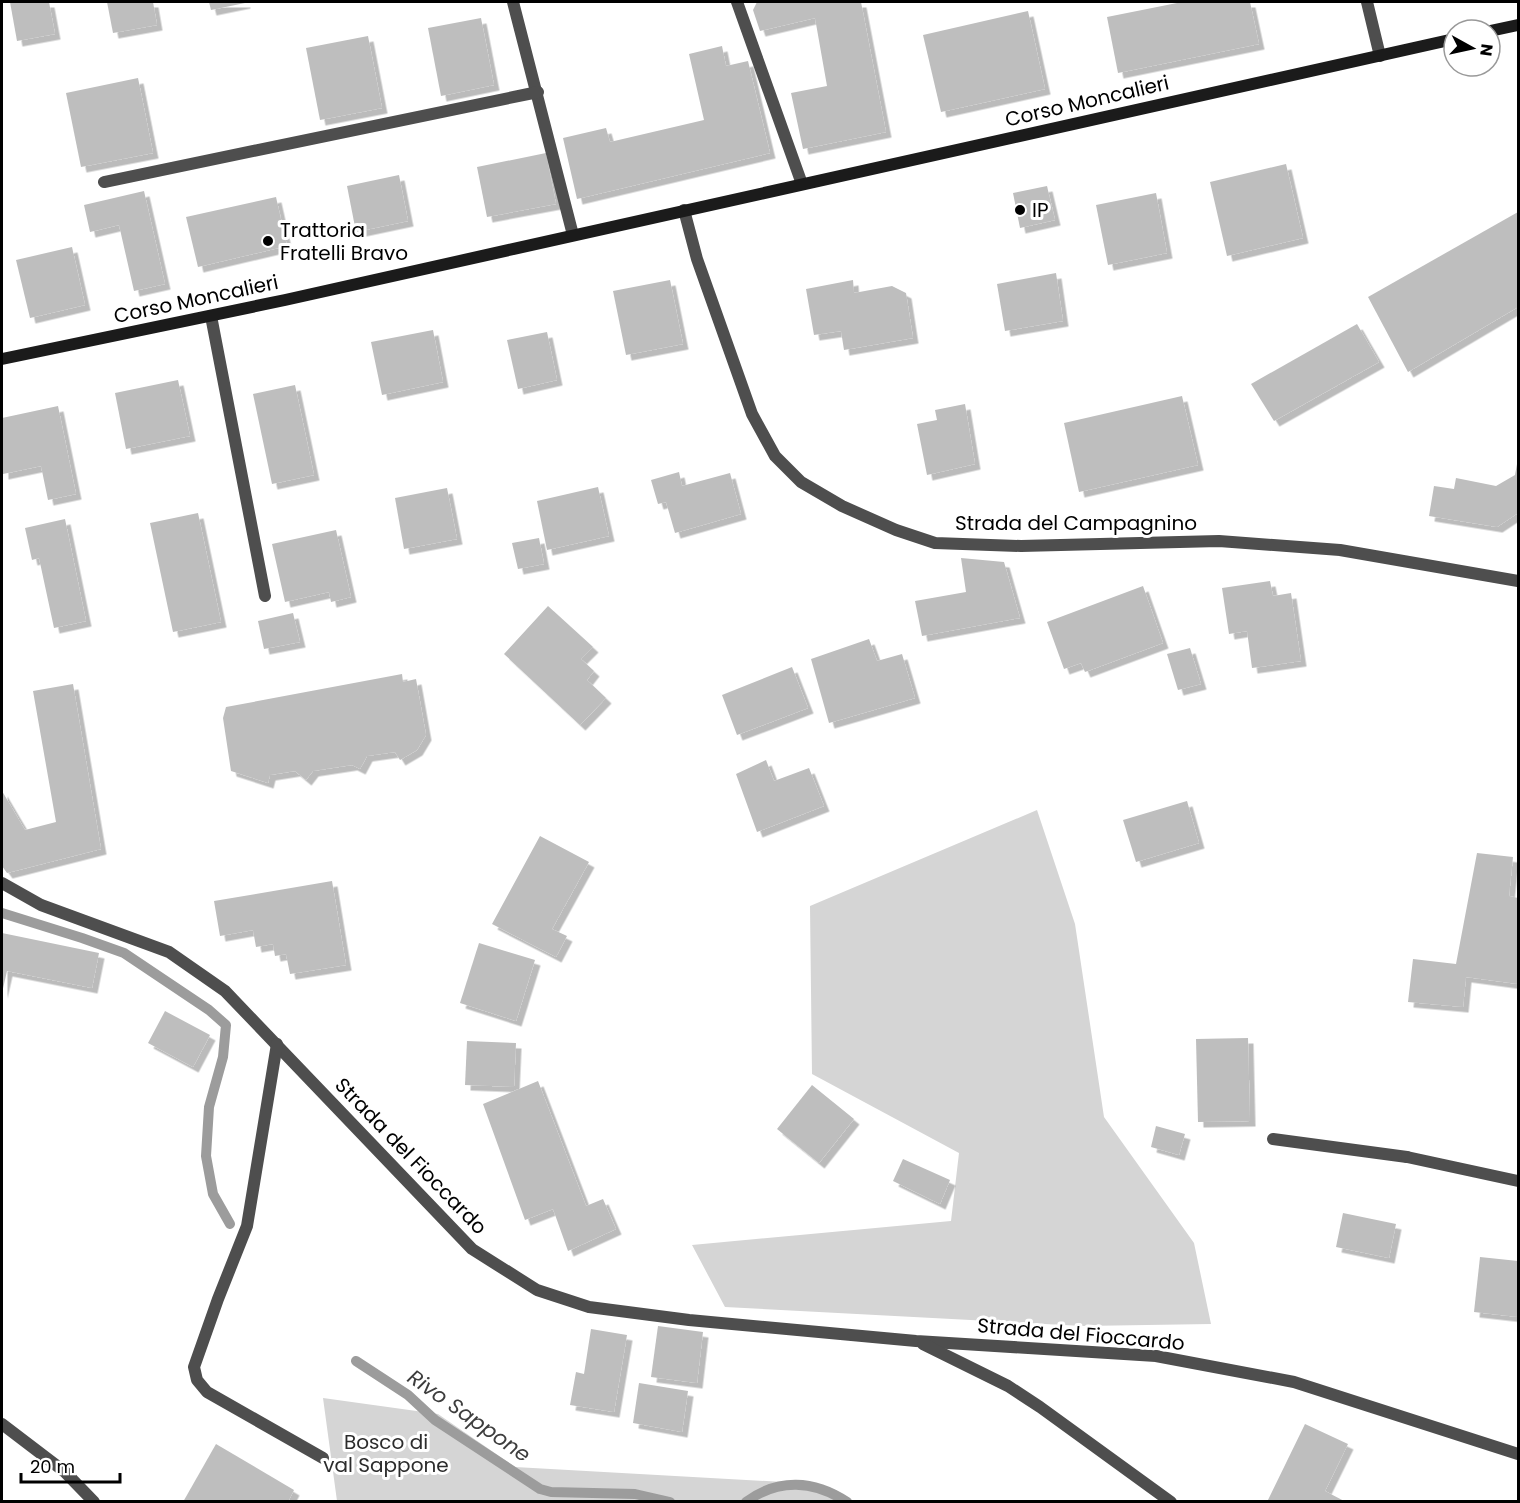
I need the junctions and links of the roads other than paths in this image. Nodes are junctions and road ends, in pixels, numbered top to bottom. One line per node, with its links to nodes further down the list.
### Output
1 (513, 2): 8 (street)
2 (737, 2): 10 (street)
3 (1367, 2): 7 (street)
4 (1518, 25): 5 (main road)
5 (1502, 28)
6 (1442, 42): 7 (main road, Corso Moncalieri)
7 (1380, 56): 10 (main road, Corso Moncalieri)
8 (538, 92): 9 (street); 12 (street)
9 (104, 182)
10 (802, 184): 11 (main road, Corso Moncalieri)
11 (684, 210): 12 (main road, Corso Moncalieri); 15 (street, Strada del Campagnino)
12 (573, 235): 13 (main road, Corso Moncalieri)
13 (211, 316): 14 (main road, Corso Moncalieri); 16 (street)
14 (2, 359)
15 (1518, 581)
16 (265, 596)
17 (2, 883): 18 (street, Strada del Fioccardo)
18 (277, 1044): 21 (street, Strada del Fioccardo); 24 (street)
19 (1273, 1139): 20 (street)
20 (1518, 1181)
21 (916, 1341): 23 (street, Strada del Fioccardo); 26 (street, Strada del Fioccardo)
22 (2, 1424): 25 (street)
23 (1518, 1454)
24 (323, 1458)
25 (94, 1502)
26 (1171, 1502)

